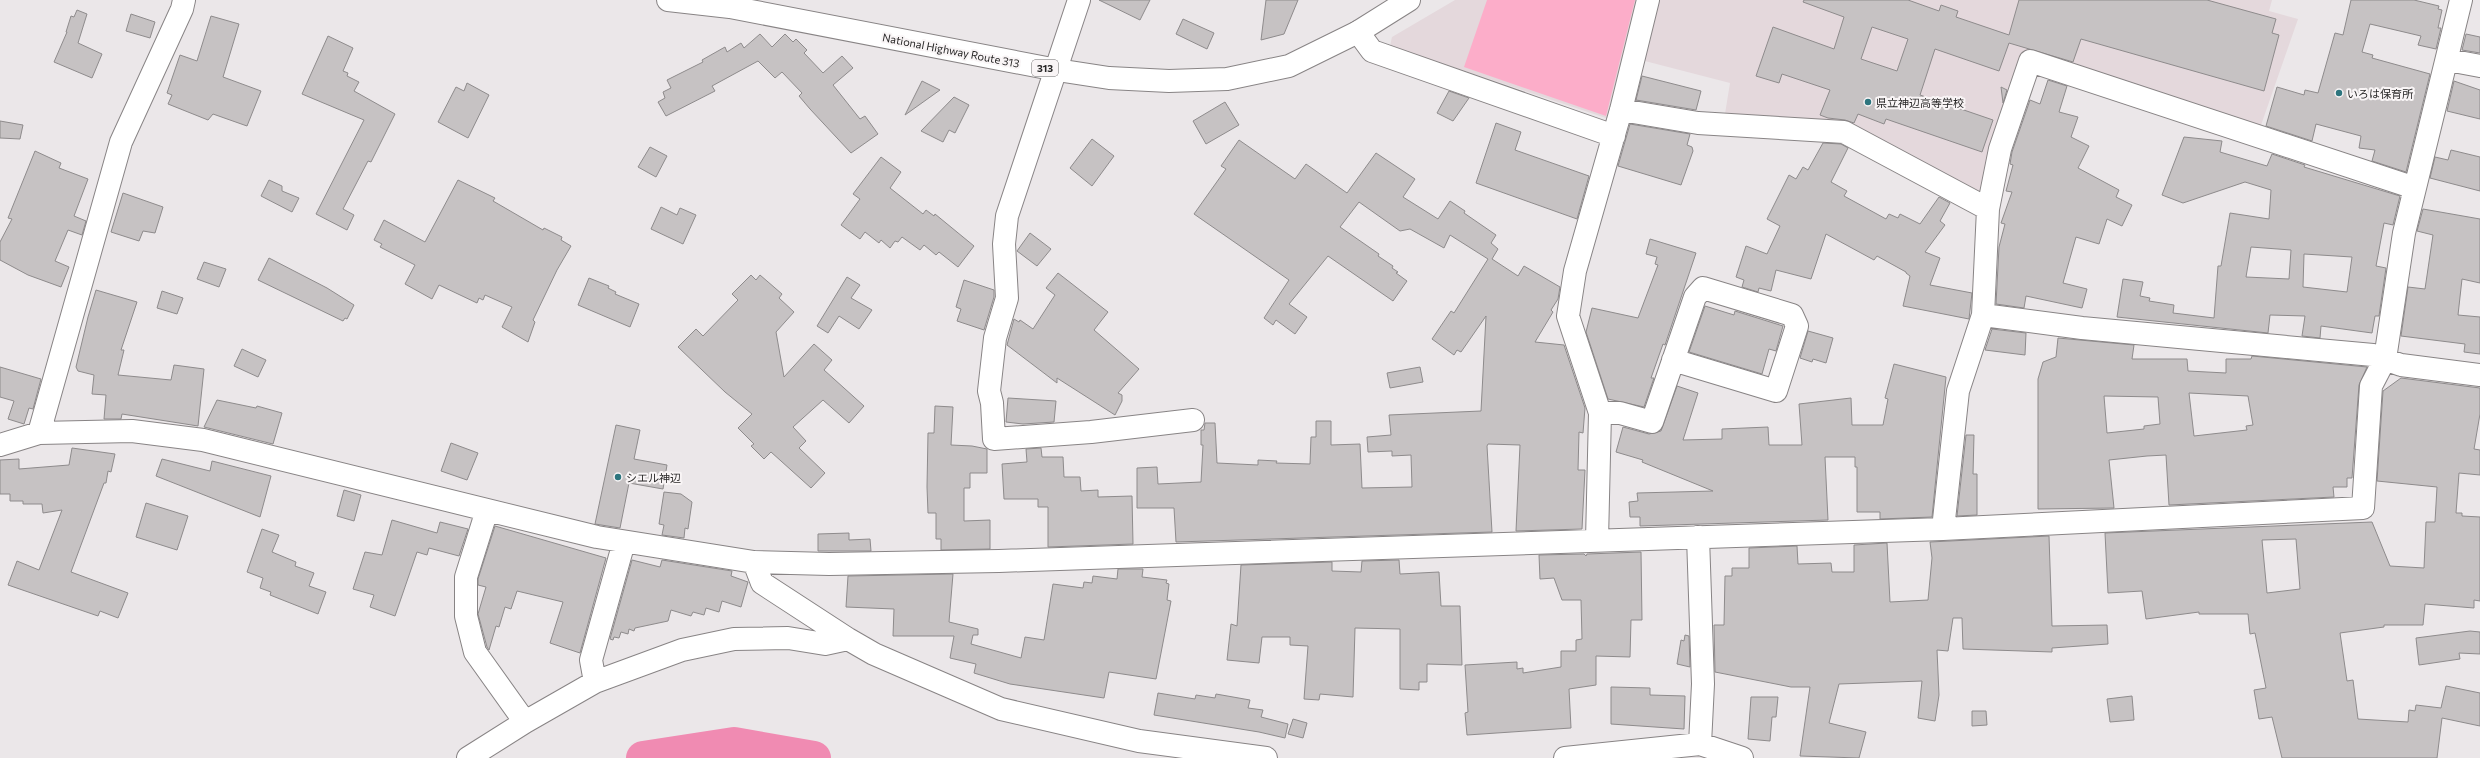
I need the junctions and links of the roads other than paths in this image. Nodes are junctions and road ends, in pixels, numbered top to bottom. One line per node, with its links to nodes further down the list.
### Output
1 (184, 0): 21 (main road)
2 (668, 0): 10 (main road, National Highway Route 313 / 313)
3 (1079, 0): 10 (main road)
4 (1648, 0): 11 (main road)
5 (2461, 0): 8 (main road)
6 (1403, 2): 7 (main road, National Highway Route 313 / 313)
7 (1358, 32): 10 (main road, National Highway Route 313 / 313); 12 (main road)
8 (2448, 60): 9 (main road); 13 (main road)
9 (2480, 66)
10 (1057, 70): 20 (main road)
11 (1621, 110): 12 (main road); 14 (main road)
12 (1614, 136): 19 (main road)
13 (2415, 188): 14 (main road); 16 (main road)
14 (1988, 210): 15 (main road)
15 (1983, 315): 16 (main road); 24 (main road)
16 (2385, 359): 18 (main road); 24 (main road)
17 (1674, 360): 17 (main road); 19 (main road)
18 (2480, 375)
19 (1600, 413): 26 (main road)
20 (1193, 420)
21 (39, 433): 22 (main road); 23 (main road)
22 (0, 445)
23 (487, 510): 27 (main road); 31 (main road)
24 (1943, 529): 25 (main road)
25 (1698, 537): 26 (main road); 32 (main road)
26 (1596, 540): 28 (main road)
27 (624, 542): 28 (main road); 30 (main road)
28 (754, 562): 29 (main road)
29 (848, 640): 30 (main road); 34 (main road)
30 (595, 682): 31 (main road)
31 (525, 722): 33 (main road)
32 (1700, 744): 35 (main road); 36 (main road)
33 (468, 758)
34 (1266, 758)
35 (1565, 758)
36 (1742, 758)

